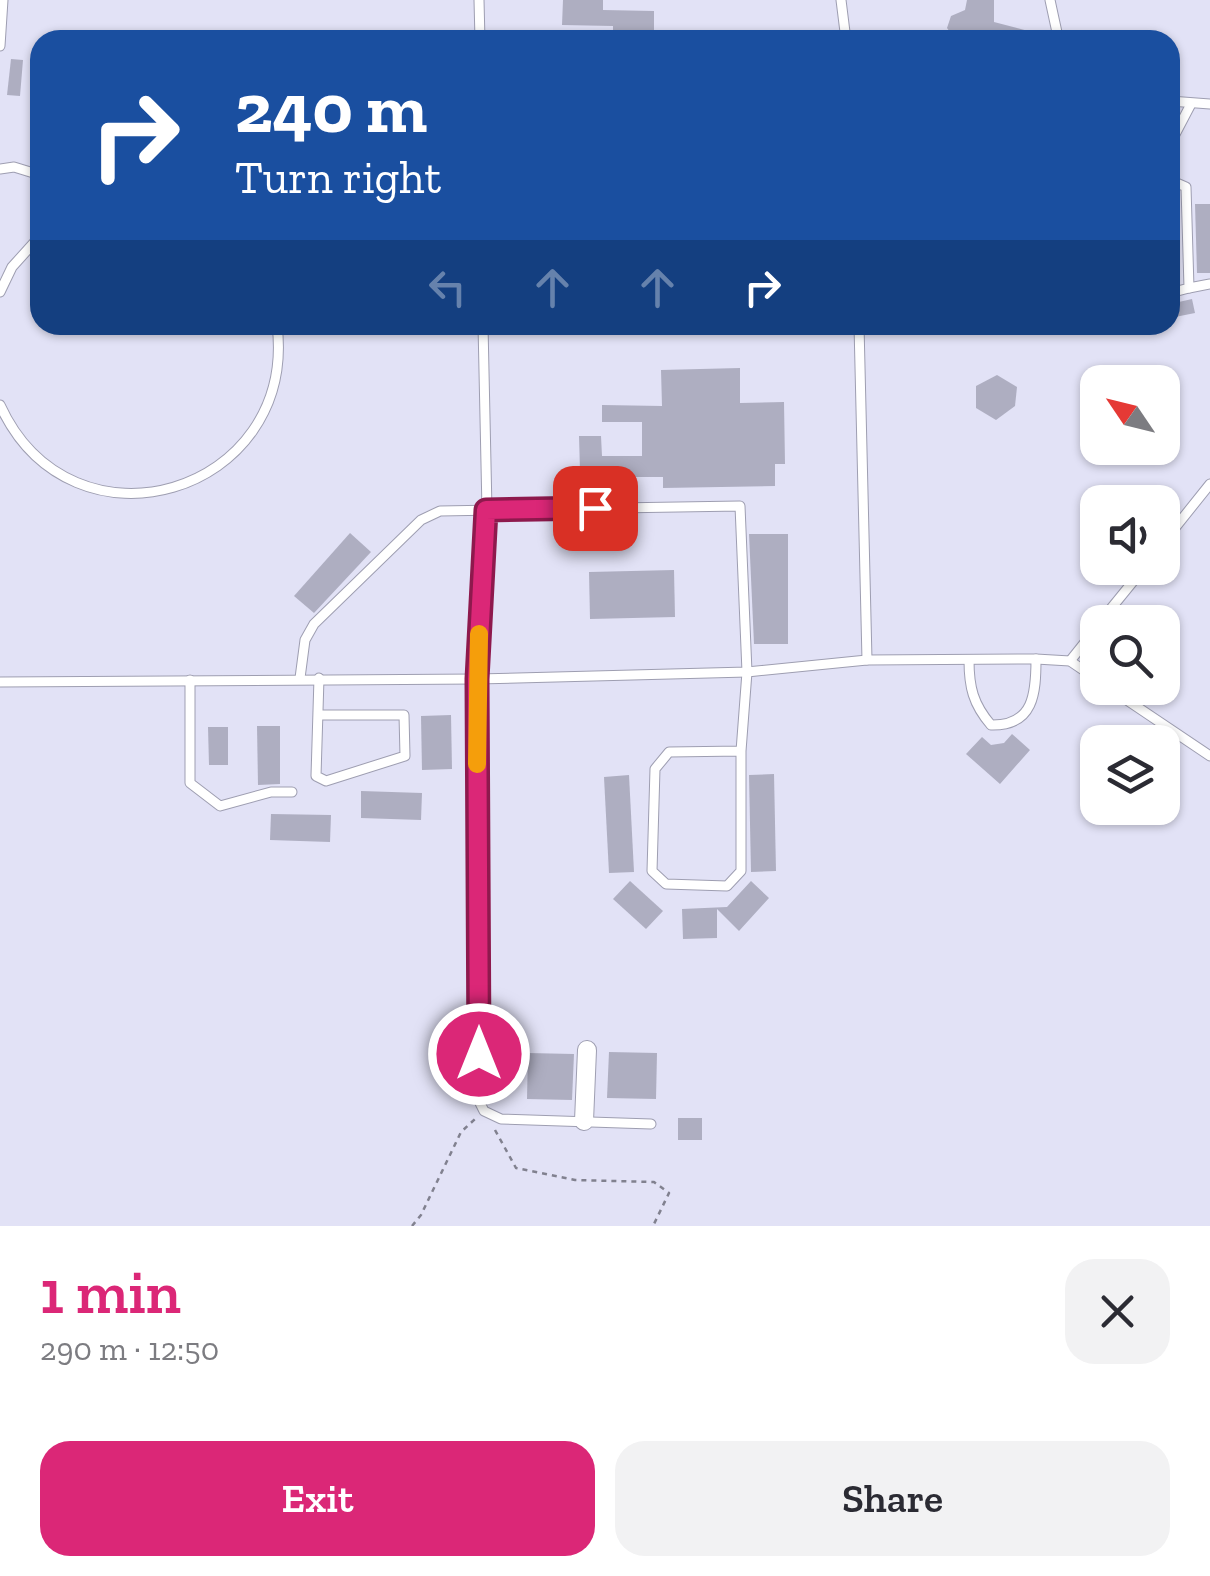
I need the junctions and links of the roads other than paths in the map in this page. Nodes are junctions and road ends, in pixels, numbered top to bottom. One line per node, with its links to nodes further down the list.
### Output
1 (3, 0): 8 (lane)
2 (479, 0): 5 (lane)
3 (841, 0): 6 (lane)
4 (1050, 0): 7 (lane)
5 (480, 30)
6 (845, 30)
7 (1056, 30)
8 (0, 46)
9 (1180, 102): 10 (lane)
10 (1190, 104): 11 (lane); 12 (lane)
11 (1210, 104)
12 (1180, 124)
13 (0, 169): 14 (lane)
14 (30, 172)
15 (1180, 184): 20 (lane)
16 (30, 247): 18 (lane)
17 (0, 260): 18 (lane)
18 (12, 267): 22 (lane)
19 (1210, 284): 20 (lane)
20 (1189, 288): 21 (lane)
21 (1180, 290)
22 (0, 292)
23 (277, 335): 27 (lane)
24 (483, 335): 29 (lane)
25 (860, 335): 35 (lane)
26 (0, 405): 27 (lane)
27 (6, 430)
28 (1210, 484): 30 (lane)
29 (486, 510): 39 (lane); 40 (lane); 42 (lane)
30 (1180, 522)
31 (1130, 585): 32 (lane)
32 (1114, 605)
33 (1080, 648): 37 (lane)
34 (1036, 659): 36 (lane); 36 (lane); 37 (lane)
35 (867, 660): 36 (lane); 39 (lane)
36 (969, 660)
37 (1070, 661): 38 (lane)
38 (1080, 668)
39 (747, 672): 42 (lane); 47 (lane)
40 (300, 678): 41 (lane); 43 (lane)
41 (319, 678): 42 (lane); 46 (lane)
42 (477, 679): 51 (lane)
43 (190, 680): 44 (lane); 49 (lane)
44 (0, 682)
45 (1134, 705): 48 (lane)
46 (318, 715): 46 (lane)
47 (742, 751): 47 (lane)
48 (1210, 756)
49 (292, 792)
50 (587, 1050): 51 (street)
51 (584, 1122): 52 (lane)
52 (652, 1124)

